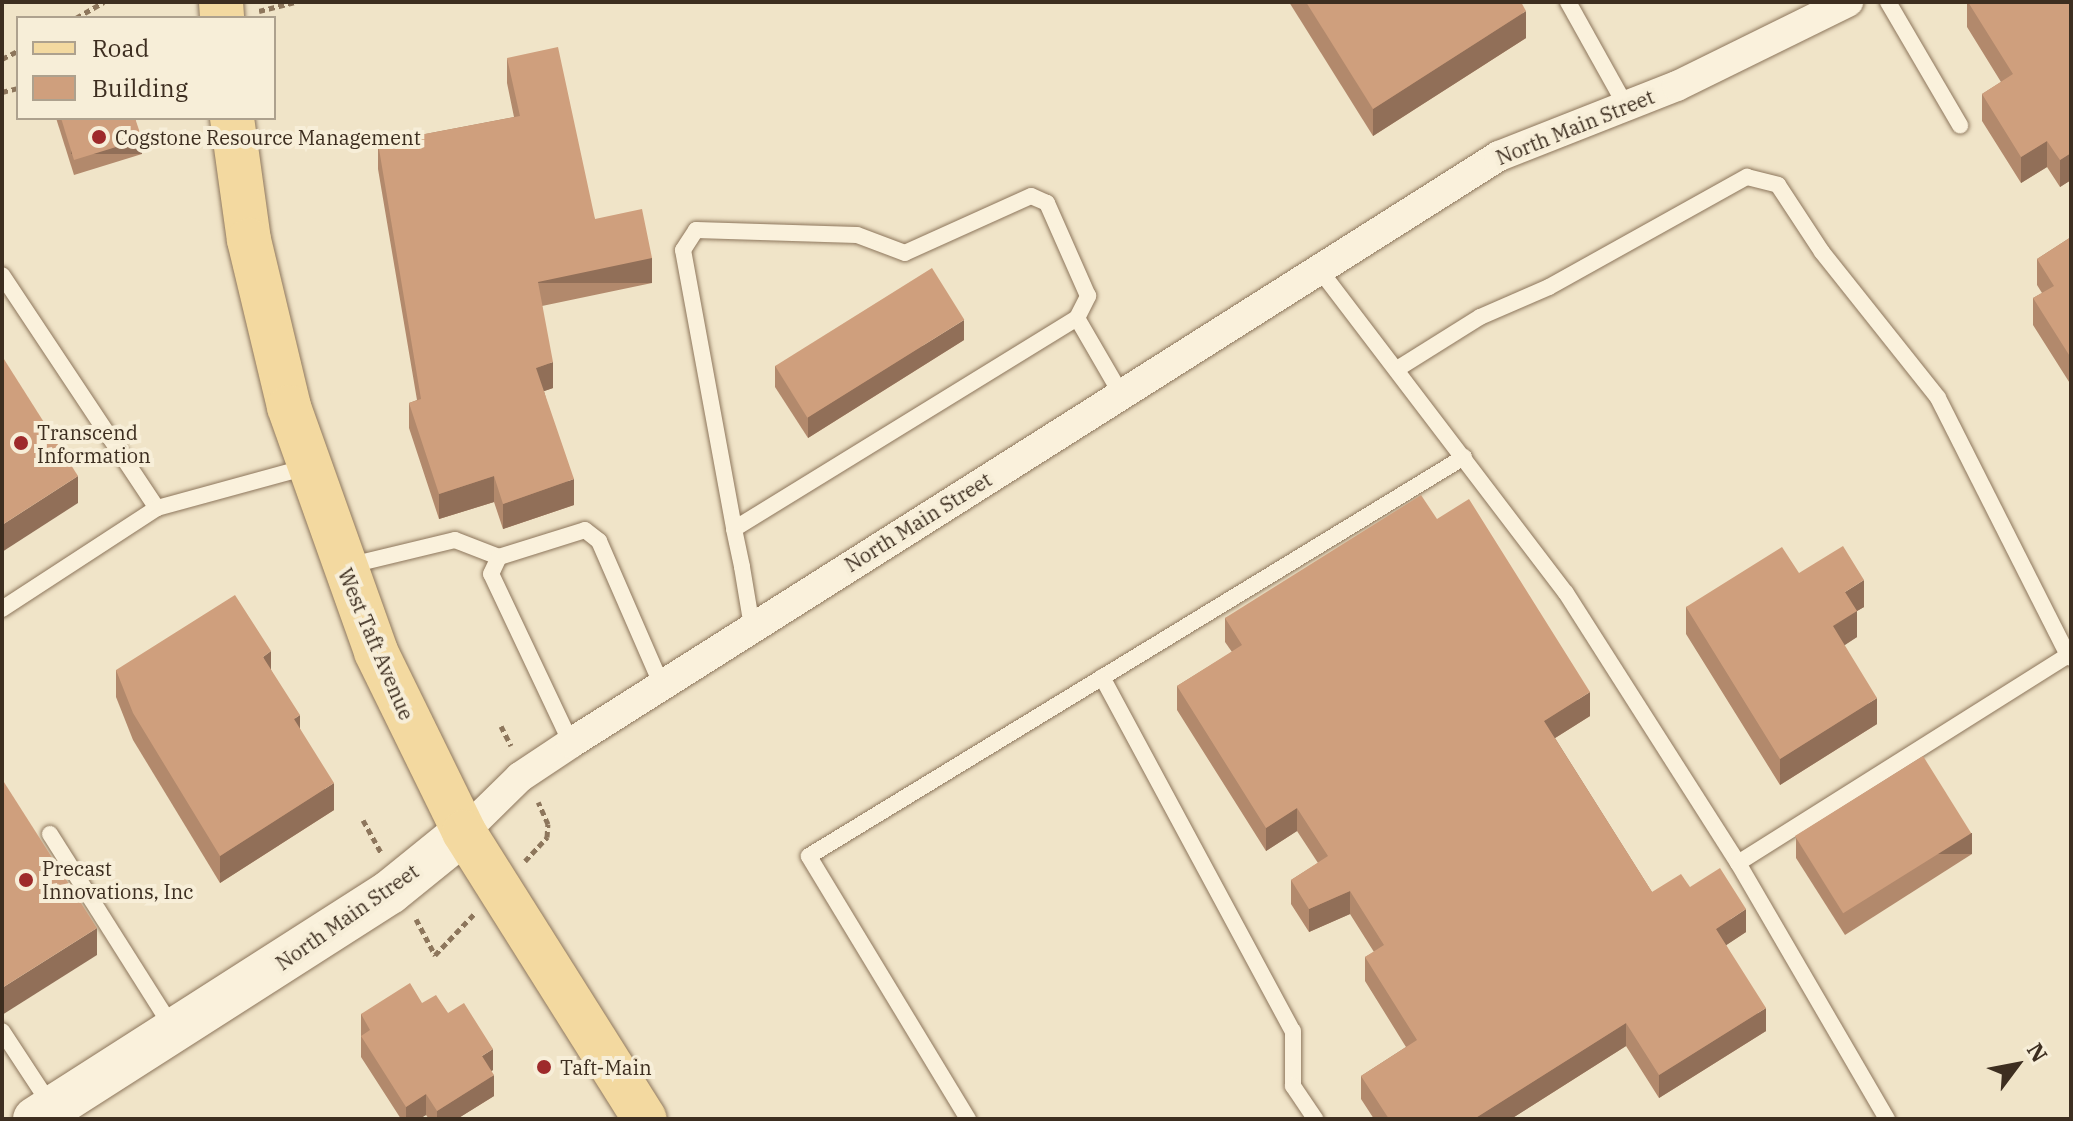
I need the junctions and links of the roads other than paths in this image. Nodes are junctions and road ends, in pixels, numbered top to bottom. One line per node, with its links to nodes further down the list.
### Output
1 (1568, 2): 4 (lane)
2 (1848, 2): 4 (street, North Main Street)
3 (1888, 2): 6 (lane)
4 (1626, 106): 7 (street, North Main Street)
5 (232, 120): 13 (main road, West Taft Avenue)
6 (1960, 125)
7 (1319, 269): 10 (lane); 11 (street, North Main Street)
8 (2, 275): 14 (lane)
9 (1077, 318): 11 (lane); 15 (lane); 15 (lane)
10 (1397, 369): 12 (lane); 20 (lane)
11 (1121, 394): 19 (street, North Main Street)
12 (1464, 457): 21 (lane); 26 (lane)
13 (309, 466): 14 (lane); 17 (main road, West Taft Avenue)
14 (157, 508): 18 (lane)
15 (734, 529): 19 (lane)
16 (499, 557): 17 (lane); 22 (lane); 23 (lane)
17 (343, 567): 24 (main road, West Taft Avenue)
18 (2, 609)
19 (752, 627): 22 (street, North Main Street)
20 (2070, 656): 26 (lane)
21 (1102, 677): 31 (lane); 32 (lane)
22 (662, 686): 23 (street, North Main Street)
23 (571, 743): 24 (street, North Main Street)
24 (464, 832): 28 (main road, North Main Street); 30 (main road, West Taft Avenue)
25 (50, 834): 28 (lane)
26 (1738, 863): 33 (lane)
27 (2, 1031): 29 (lane)
28 (175, 1032): 29 (main road, North Main Street)
29 (44, 1113)
30 (645, 1119)
31 (968, 1119)
32 (1315, 1119)
33 (1887, 1119)

